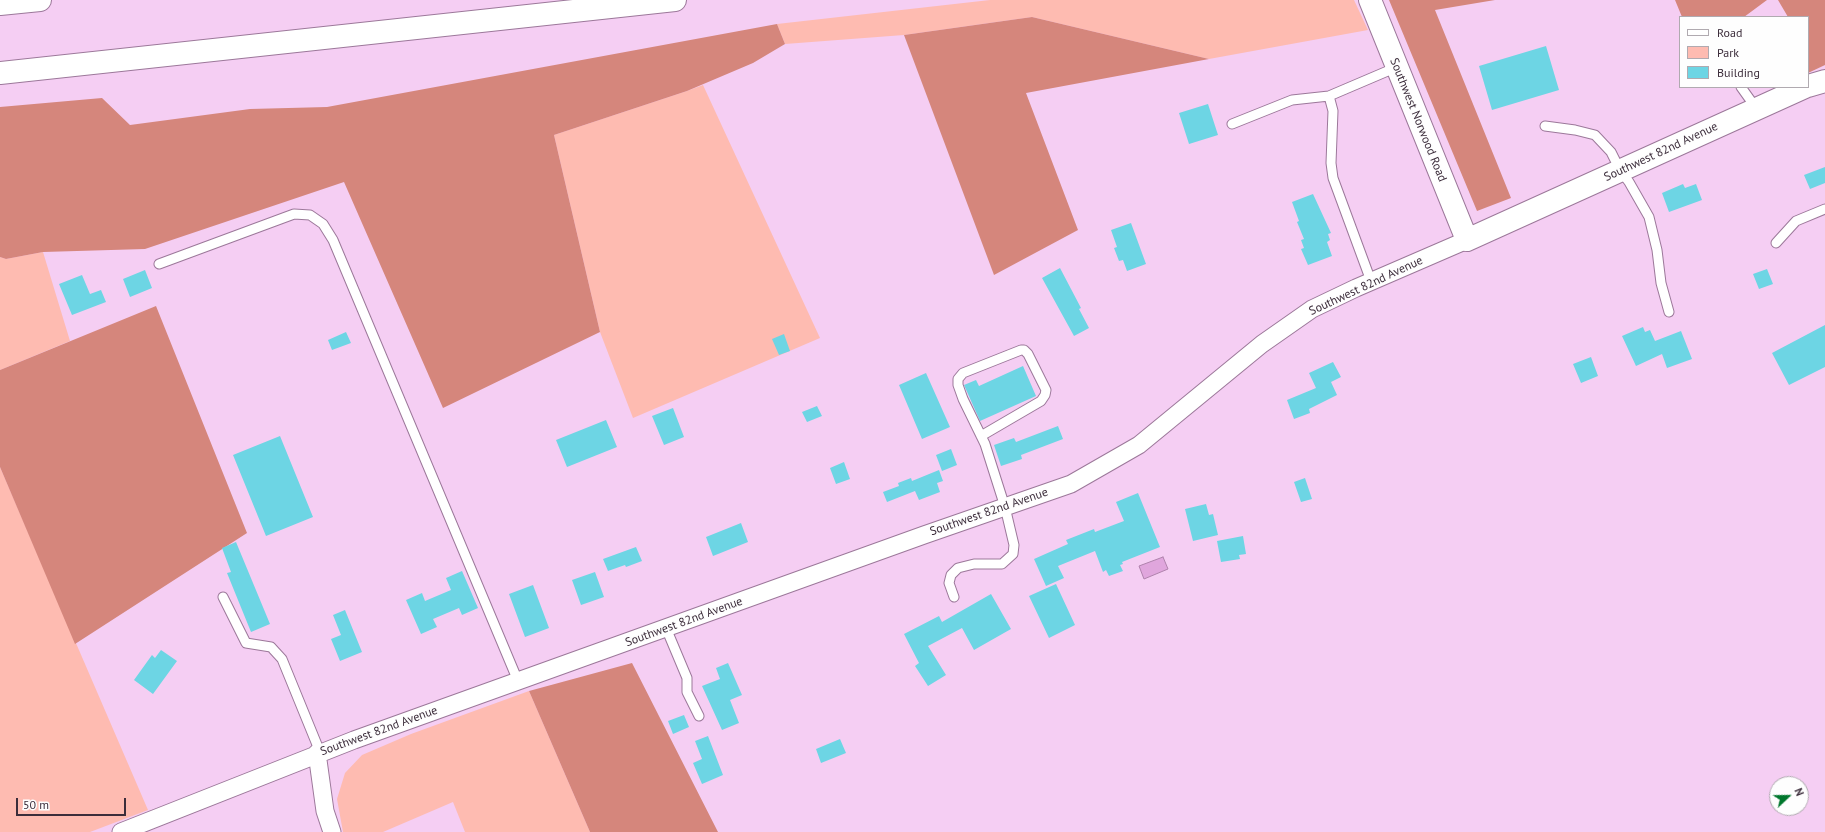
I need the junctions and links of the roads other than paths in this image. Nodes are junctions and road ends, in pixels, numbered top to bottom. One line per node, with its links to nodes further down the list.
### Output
1 (40, 0): 4 (main road)
2 (675, 0): 6 (main road)
3 (1370, 0): 5 (main road, Southwest Norwood Road)
4 (0, 4)
5 (1397, 67): 11 (lane); 17 (main road, Southwest Norwood Road)
6 (0, 73)
7 (1825, 80): 8 (main road)
8 (1809, 86)
9 (1742, 88): 12 (lane)
10 (1803, 88): 12 (main road, Southwest 82nd Avenue)
11 (1330, 96): 13 (lane); 20 (lane)
12 (1756, 108): 15 (main road, Southwest 82nd Avenue)
13 (1232, 124)
14 (1545, 126): 15 (lane)
15 (1620, 170): 17 (main road, Southwest 82nd Avenue); 21 (lane)
16 (1825, 209): 18 (lane)
17 (1467, 240): 20 (street, Southwest 82nd Avenue)
18 (1776, 243)
19 (159, 264): 27 (lane)
20 (1371, 281): 23 (street, Southwest 82nd Avenue)
21 (1669, 312)
22 (982, 436): 22 (lane); 23 (lane)
23 (1005, 507): 25 (lane); 26 (street, Southwest 82nd Avenue)
24 (223, 597): 29 (lane)
25 (954, 597)
26 (666, 628): 27 (street, Southwest 82nd Avenue); 28 (lane)
27 (518, 681): 29 (street, Southwest 82nd Avenue)
28 (699, 716)
29 (319, 753): 30 (street, Southwest 82nd Avenue); 31 (street)
30 (121, 832)
31 (332, 832)

